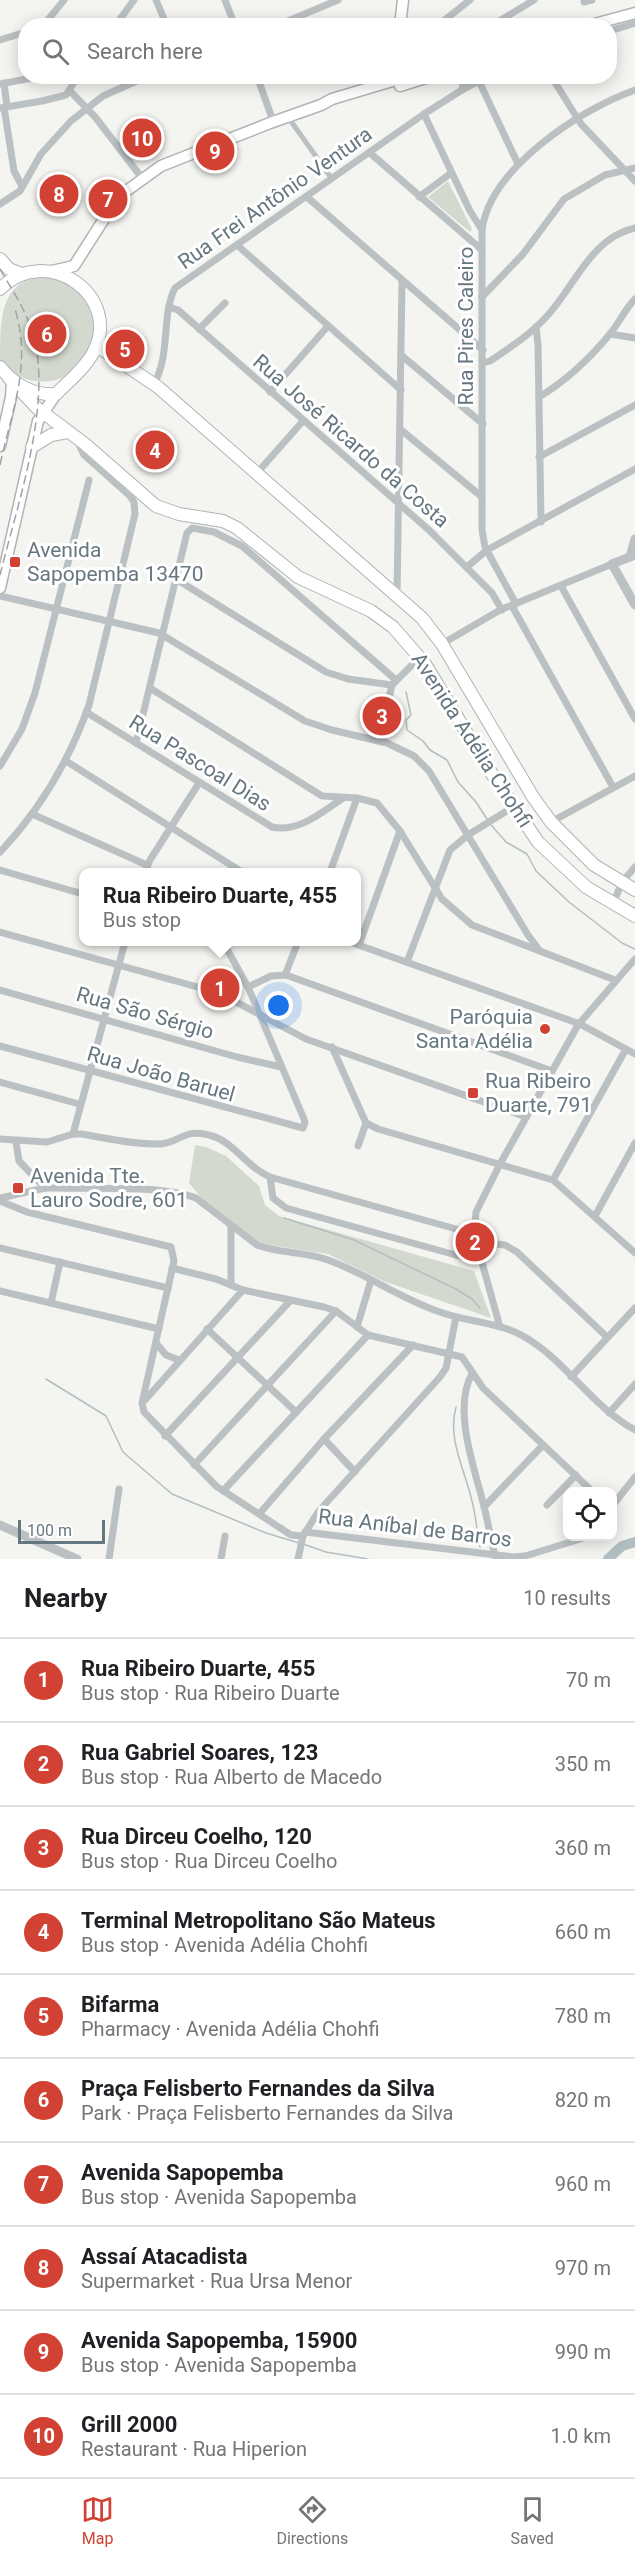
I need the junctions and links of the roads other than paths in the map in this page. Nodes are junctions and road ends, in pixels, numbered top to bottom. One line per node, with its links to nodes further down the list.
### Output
1 (64, 0): 13 (street)
2 (134, 0): 14 (street)
3 (156, 0): 15 (street)
4 (225, 0): 16 (street)
5 (338, 0): 17 (street)
6 (403, 0): 18 (main road)
7 (410, 0): 19 (main road)
8 (470, 0): 20 (street)
9 (534, 0): 21 (street)
10 (592, 0): 11 (street)
11 (584, 2)
12 (635, 13): 22 (main road)
13 (49, 18)
14 (121, 18)
15 (164, 18)
16 (232, 18)
17 (295, 18)
18 (401, 18)
19 (409, 18)
20 (447, 18)
21 (504, 18)
22 (617, 18)
23 (635, 23): 24 (street)
24 (617, 29)
25 (18, 34): 26 (street)
26 (0, 40)
27 (18, 80): 28 (street)
28 (2, 83): 44 (street)
29 (74, 84): 41 (street)
30 (130, 84): 45 (street)
31 (260, 84): 49 (street)
32 (364, 84): 42 (main road)
33 (382, 84): 42 (main road)
34 (383, 84): 43 (main road)
35 (463, 84): 39 (street)
36 (470, 84): 39 (street, Rua Frei Antônio Ventura)
37 (479, 84): 51 (street)
38 (556, 84): 48 (street)
39 (462, 90): 46 (street, Rua Frei Antônio Ventura)
40 (635, 90): 48 (street)
41 (70, 91): 44 (street); 45 (street)
42 (357, 91): 43 (main road)
43 (321, 105): 47 (main road)
44 (4, 107): 58 (street)
45 (87, 107): 55 (street); 58 (street)
46 (424, 114): 50 (street, Rua Frei Antônio Ventura); 54 (street, Rua Pires Caleiro)
47 (287, 116): 49 (main road); 56 (street)
48 (578, 120): 51 (street); 53 (street)
49 (273, 122): 55 (main road)
50 (370, 153): 56 (street, Rua Frei Antônio Ventura); 60 (street)
51 (518, 164): 64 (street)
52 (635, 168): 53 (street)
53 (623, 170): 57 (street); 73 (street)
54 (451, 173): 60 (street); 64 (street, Rua Pires Caleiro)
55 (142, 178): 59 (main road)
56 (332, 179): 61 (street, Rua Frei Antônio Ventura)
57 (635, 182)
58 (22, 186): 62 (street)
59 (123, 194): 68 (main road); 71 (main road)
60 (419, 196): 66 (street)
61 (307, 197): 65 (street, Rua Frei Antônio Ventura); 70 (street)
62 (0, 204)
63 (635, 228): 78 (street)
64 (482, 230): 66 (street, Rua Pires Caleiro)
65 (237, 245): 76 (street, Rua Frei Antônio Ventura); 77 (street)
66 (482, 250): 73 (street, Rua Pires Caleiro)
67 (0, 259): 69 (highway)
68 (52, 271): 69 (highway); 71 (highway)
69 (22, 274): 72 (highway)
70 (402, 281): 83 (street); 84 (street)
71 (79, 284): 82 (highway)
72 (0, 289)
73 (482, 297): 83 (street, Rua Pires Caleiro)
74 (635, 299): 80 (street)
75 (225, 303): 79 (street)
76 (169, 307): 79 (street, Rua José Ricardo da Costa); 88 (street, Rua Frei Antônio Ventura)
77 (328, 326): 89 (street); 90 (street)
78 (536, 327): 85 (street); 92 (street)
79 (199, 329): 90 (street, Rua José Ricardo da Costa)
80 (610, 334): 81 (street); 92 (street)
81 (635, 338)
82 (98, 342): 88 (highway, Avenida Adélia Chohfi); 91 (highway)
83 (483, 350): 85 (street, Rua Pires Caleiro)
84 (401, 355): 89 (street); 96 (street)
85 (483, 363): 96 (street, Rua Pires Caleiro)
86 (0, 367): 87 (highway, Avenida Adélia Chohfi)
87 (10, 380): 91 (highway); 94 (highway, Avenida Adélia Chohfi); 99 (main road)
88 (154, 384): 103 (highway, Avenida Adélia Chohfi)
89 (401, 390): 97 (street)
90 (270, 392): 95 (street, Rua José Ricardo da Costa)
91 (56, 394): 94 (main road)
92 (539, 397): 101 (street)
93 (635, 405): 101 (street)
94 (43, 412): 98 (highway, Avenida Adélia Chohfi); 100 (main road)
95 (303, 421): 103 (street); 106 (street, Rua José Ricardo da Costa)
96 (483, 424): 105 (street, Rua Pires Caleiro)
97 (400, 429): 105 (street); 106 (street)
98 (73, 435): 100 (highway); 122 (street); 125 (highway, Avenida Adélia Chohfi)
99 (0, 446)
100 (32, 447): 115 (main road)
101 (539, 457): 107 (street)
102 (635, 469): 107 (street)
103 (257, 473): 116 (highway, Avenida Adélia Chohfi)
104 (89, 480): 120 (street)
105 (482, 497): 109 (street, Rua Pires Caleiro)
106 (399, 507): 112 (street, Rua José Ricardo da Costa); 116 (street)
107 (541, 522): 109 (street)
108 (635, 539): 110 (street)
109 (487, 550): 112 (street); 118 (street, Rua Pires Caleiro)
110 (633, 556): 111 (street)
111 (612, 564): 114 (street); 119 (street)
112 (467, 567): 121 (street, Rua José Ricardo da Costa)
113 (176, 579): 123 (street); 126 (street); 126 (street)
114 (561, 586): 118 (street); 129 (street)
115 (0, 588)
116 (397, 595): 124 (highway, Avenida Adélia Chohfi)
117 (0, 596): 120 (street)
118 (514, 605): 121 (street); 136 (street, Rua Pires Caleiro)
119 (635, 605)
120 (57, 609): 122 (street); 133 (street)
121 (502, 610): 124 (street)
122 (109, 622): 123 (street); 128 (street)
123 (162, 634): 127 (street); 130 (street)
124 (442, 644): 141 (highway, Avenida Adélia Chohfi)
125 (420, 657): 126 (street); 139 (highway, Avenida Adélia Chohfi)
126 (394, 683): 130 (street)
127 (150, 688): 131 (street); 137 (street)
128 (86, 712): 131 (street, Rua Pascoal Dias); 132 (street)
129 (635, 719)
130 (383, 742): 144 (street)
131 (136, 743): 135 (street, Rua Pascoal Dias)
132 (66, 761): 140 (street); 142 (street)
133 (0, 766)
134 (635, 776): 136 (street)
135 (200, 783): 137 (street, Rua Pascoal Dias); 142 (street)
136 (613, 787): 141 (street)
137 (343, 798): 138 (street)
138 (357, 798): 143 (street); 150 (street)
139 (513, 807): 144 (street); 156 (highway, Avenida Adélia Chohfi)
140 (32, 814): 145 (street); 147 (street)
141 (551, 822): 152 (highway, Avenida Adélia Chohfi)
142 (170, 828): 148 (street); 149 (street)
143 (400, 831): 153 (street); 159 (street)
144 (468, 835): 153 (street); 164 (street)
145 (0, 852)
146 (635, 867): 152 (street)
147 (144, 868)
148 (147, 868)
149 (234, 868)
150 (332, 868)
151 (0, 870): 155 (street)
152 (622, 882): 154 (highway, Avenida Adélia Chohfi); 156 (street)
153 (435, 888): 164 (street); 166 (street)
154 (635, 890)
155 (79, 893)
156 (613, 904): 157 (highway, Avenida Adélia Chohfi)
157 (635, 916)
158 (0, 932): 167 (street)
159 (361, 939)
160 (125, 946): 167 (street)
161 (226, 946): 170 (street)
162 (296, 946): 168 (street)
163 (361, 946): 166 (street)
164 (540, 951): 169 (street)
165 (635, 958): 169 (street)
166 (407, 962): 174 (street)
167 (119, 966): 172 (street); 173 (street)
168 (285, 975): 170 (street); 181 (street)
169 (615, 980): 174 (street)
170 (248, 987): 172 (street)
171 (0, 990): 173 (street, Rua São Sérgio)
172 (260, 1015): 176 (street); 179 (street)
173 (103, 1019): 179 (street, Rua São Sérgio); 180 (street)
174 (579, 1024): 177 (street); 181 (street)
175 (0, 1046): 180 (street, Rua João Baruel)
176 (332, 1047): 184 (street); 185 (street)
177 (626, 1049): 178 (street); 193 (street)
178 (635, 1054)
179 (281, 1067): 180 (street, Rua João Baruel)
180 (89, 1071): 183 (street)
181 (552, 1071): 184 (street)
182 (0, 1082): 183 (street)
183 (79, 1104): 186 (street)
184 (526, 1117): 191 (street)
185 (366, 1123): 190 (street); 191 (street)
186 (72, 1134): 188 (street); 192 (street)
187 (0, 1139): 188 (street)
188 (16, 1142): 194 (street)
189 (635, 1143): 196 (street)
190 (358, 1146)
191 (500, 1164): 193 (street); 198 (street)
192 (270, 1177): 198 (street); 202 (street)
193 (553, 1180): 196 (street)
194 (45, 1188): 195 (street); 197 (street)
195 (0, 1200): 204 (street)
196 (595, 1216): 201 (street)
197 (231, 1226): 205 (street); 206 (street)
198 (474, 1234): 199 (street)
199 (476, 1242): 202 (street); 220 (street)
200 (0, 1248): 203 (street)
201 (634, 1251)
202 (481, 1259): 216 (street)
203 (60, 1262): 207 (street); 211 (street)
204 (172, 1268): 206 (street); 207 (street)
205 (371, 1280): 214 (street); 215 (street)
206 (231, 1285): 208 (street)
207 (168, 1288): 217 (street)
208 (243, 1290): 210 (street); 218 (street)
209 (0, 1291): 211 (street)
210 (290, 1301): 213 (street); 224 (street)
211 (51, 1304): 217 (street)
212 (635, 1308): 220 (street)
213 (336, 1311): 215 (street); 228 (street)
214 (456, 1317): 216 (street); 223 (street)
215 (357, 1327): 219 (street)
216 (500, 1327): 227 (street)
217 (159, 1329): 221 (street)
218 (207, 1329): 224 (street); 225 (street)
219 (368, 1335): 222 (street); 231 (street)
220 (607, 1337): 227 (street)
221 (156, 1344): 225 (street); 230 (street)
222 (413, 1345): 223 (street); 235 (street)
223 (449, 1353): 226 (street); 238 (street)
224 (238, 1357): 228 (street); 234 (street)
225 (179, 1360): 230 (street)
226 (472, 1374): 236 (street); 246 (street)
227 (571, 1377): 232 (street)
228 (266, 1384): 231 (street); 237 (street)
229 (635, 1384): 232 (street)
230 (142, 1403): 234 (street, Rua Aníbal de Barros)
231 (296, 1412): 243 (street)
232 (609, 1413): 233 (street)
233 (635, 1430)
234 (165, 1436): 237 (street, Rua Aníbal de Barros)
235 (324, 1439): 238 (street); 247 (street)
236 (543, 1445): 239 (street); 246 (street)
237 (194, 1465): 243 (street, Rua Aníbal de Barros)
238 (355, 1472): 250 (street)
239 (576, 1475): 241 (street); 245 (street)
240 (635, 1477): 244 (street)
241 (589, 1487)
242 (119, 1489): 254 (street)
243 (223, 1491): 247 (street, Rua Aníbal de Barros)
244 (617, 1500)
245 (547, 1505)
246 (484, 1507): 252 (street)
247 (260, 1512): 250 (street, Rua Aníbal de Barros)
248 (0, 1525): 253 (street)
249 (225, 1536): 255 (street)
250 (304, 1536): 252 (street, Rua Aníbal de Barros); 256 (street)
251 (574, 1541): 252 (street, Rua Aníbal de Barros)
252 (495, 1556)
253 (77, 1559)
254 (109, 1559)
255 (221, 1559)
256 (298, 1559)

